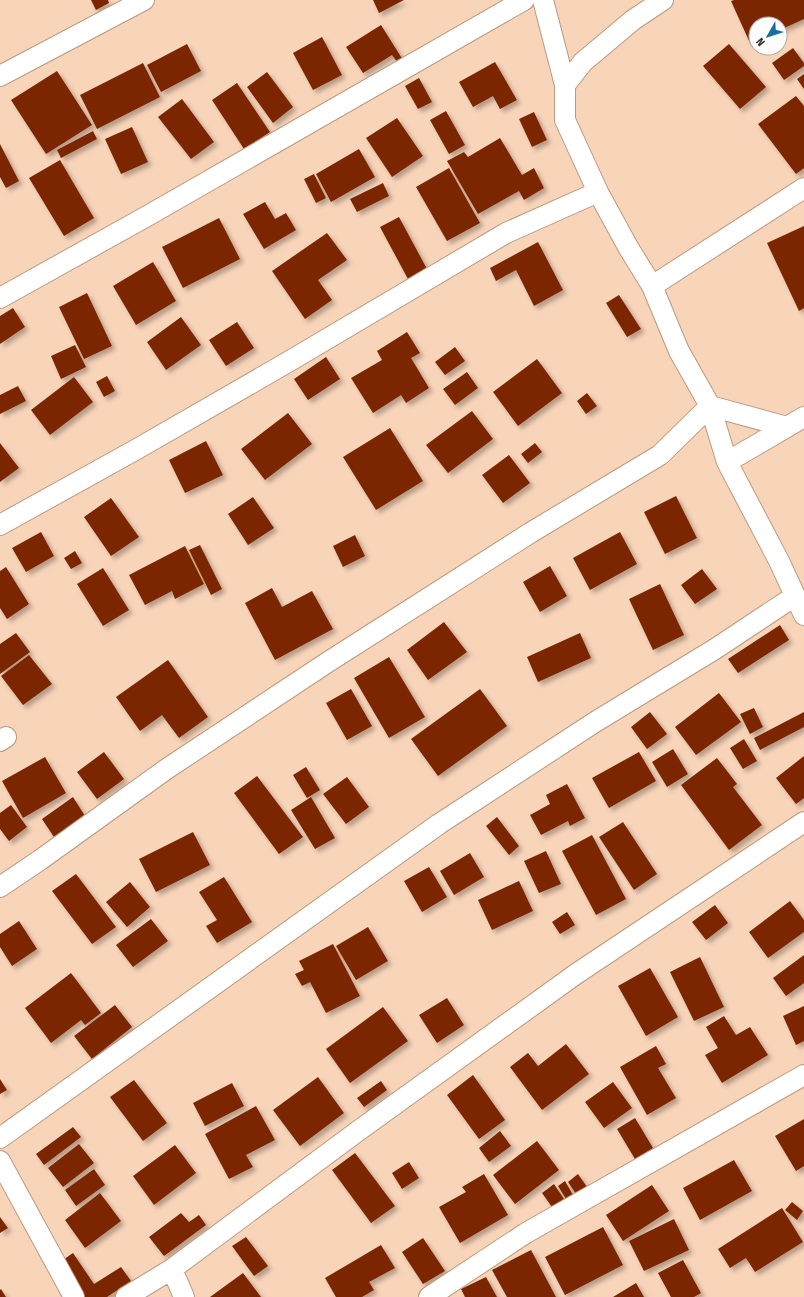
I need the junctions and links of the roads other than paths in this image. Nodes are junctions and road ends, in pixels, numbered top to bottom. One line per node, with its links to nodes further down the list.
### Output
1 (144, 0): 5 (street)
2 (524, 0): 10 (street)
3 (543, 0): 6 (street)
4 (663, 0): 6 (street)
5 (0, 76)
6 (565, 85): 8 (street)
7 (804, 188): 9 (street)
8 (598, 192): 9 (street); 15 (street)
9 (652, 286): 11 (street)
10 (0, 298)
11 (710, 406): 13 (street); 14 (street); 19 (street)
12 (804, 417): 13 (street)
13 (787, 427): 14 (street)
14 (727, 462): 16 (street)
15 (0, 525)
16 (795, 596): 17 (street); 21 (street)
17 (804, 615)
18 (804, 822): 23 (street)
19 (0, 886)
20 (804, 1075): 27 (street)
21 (0, 1138)
22 (0, 1161): 24 (street)
23 (172, 1269): 25 (street); 26 (street)
24 (74, 1297)
25 (126, 1297)
26 (184, 1297)
27 (429, 1297)

